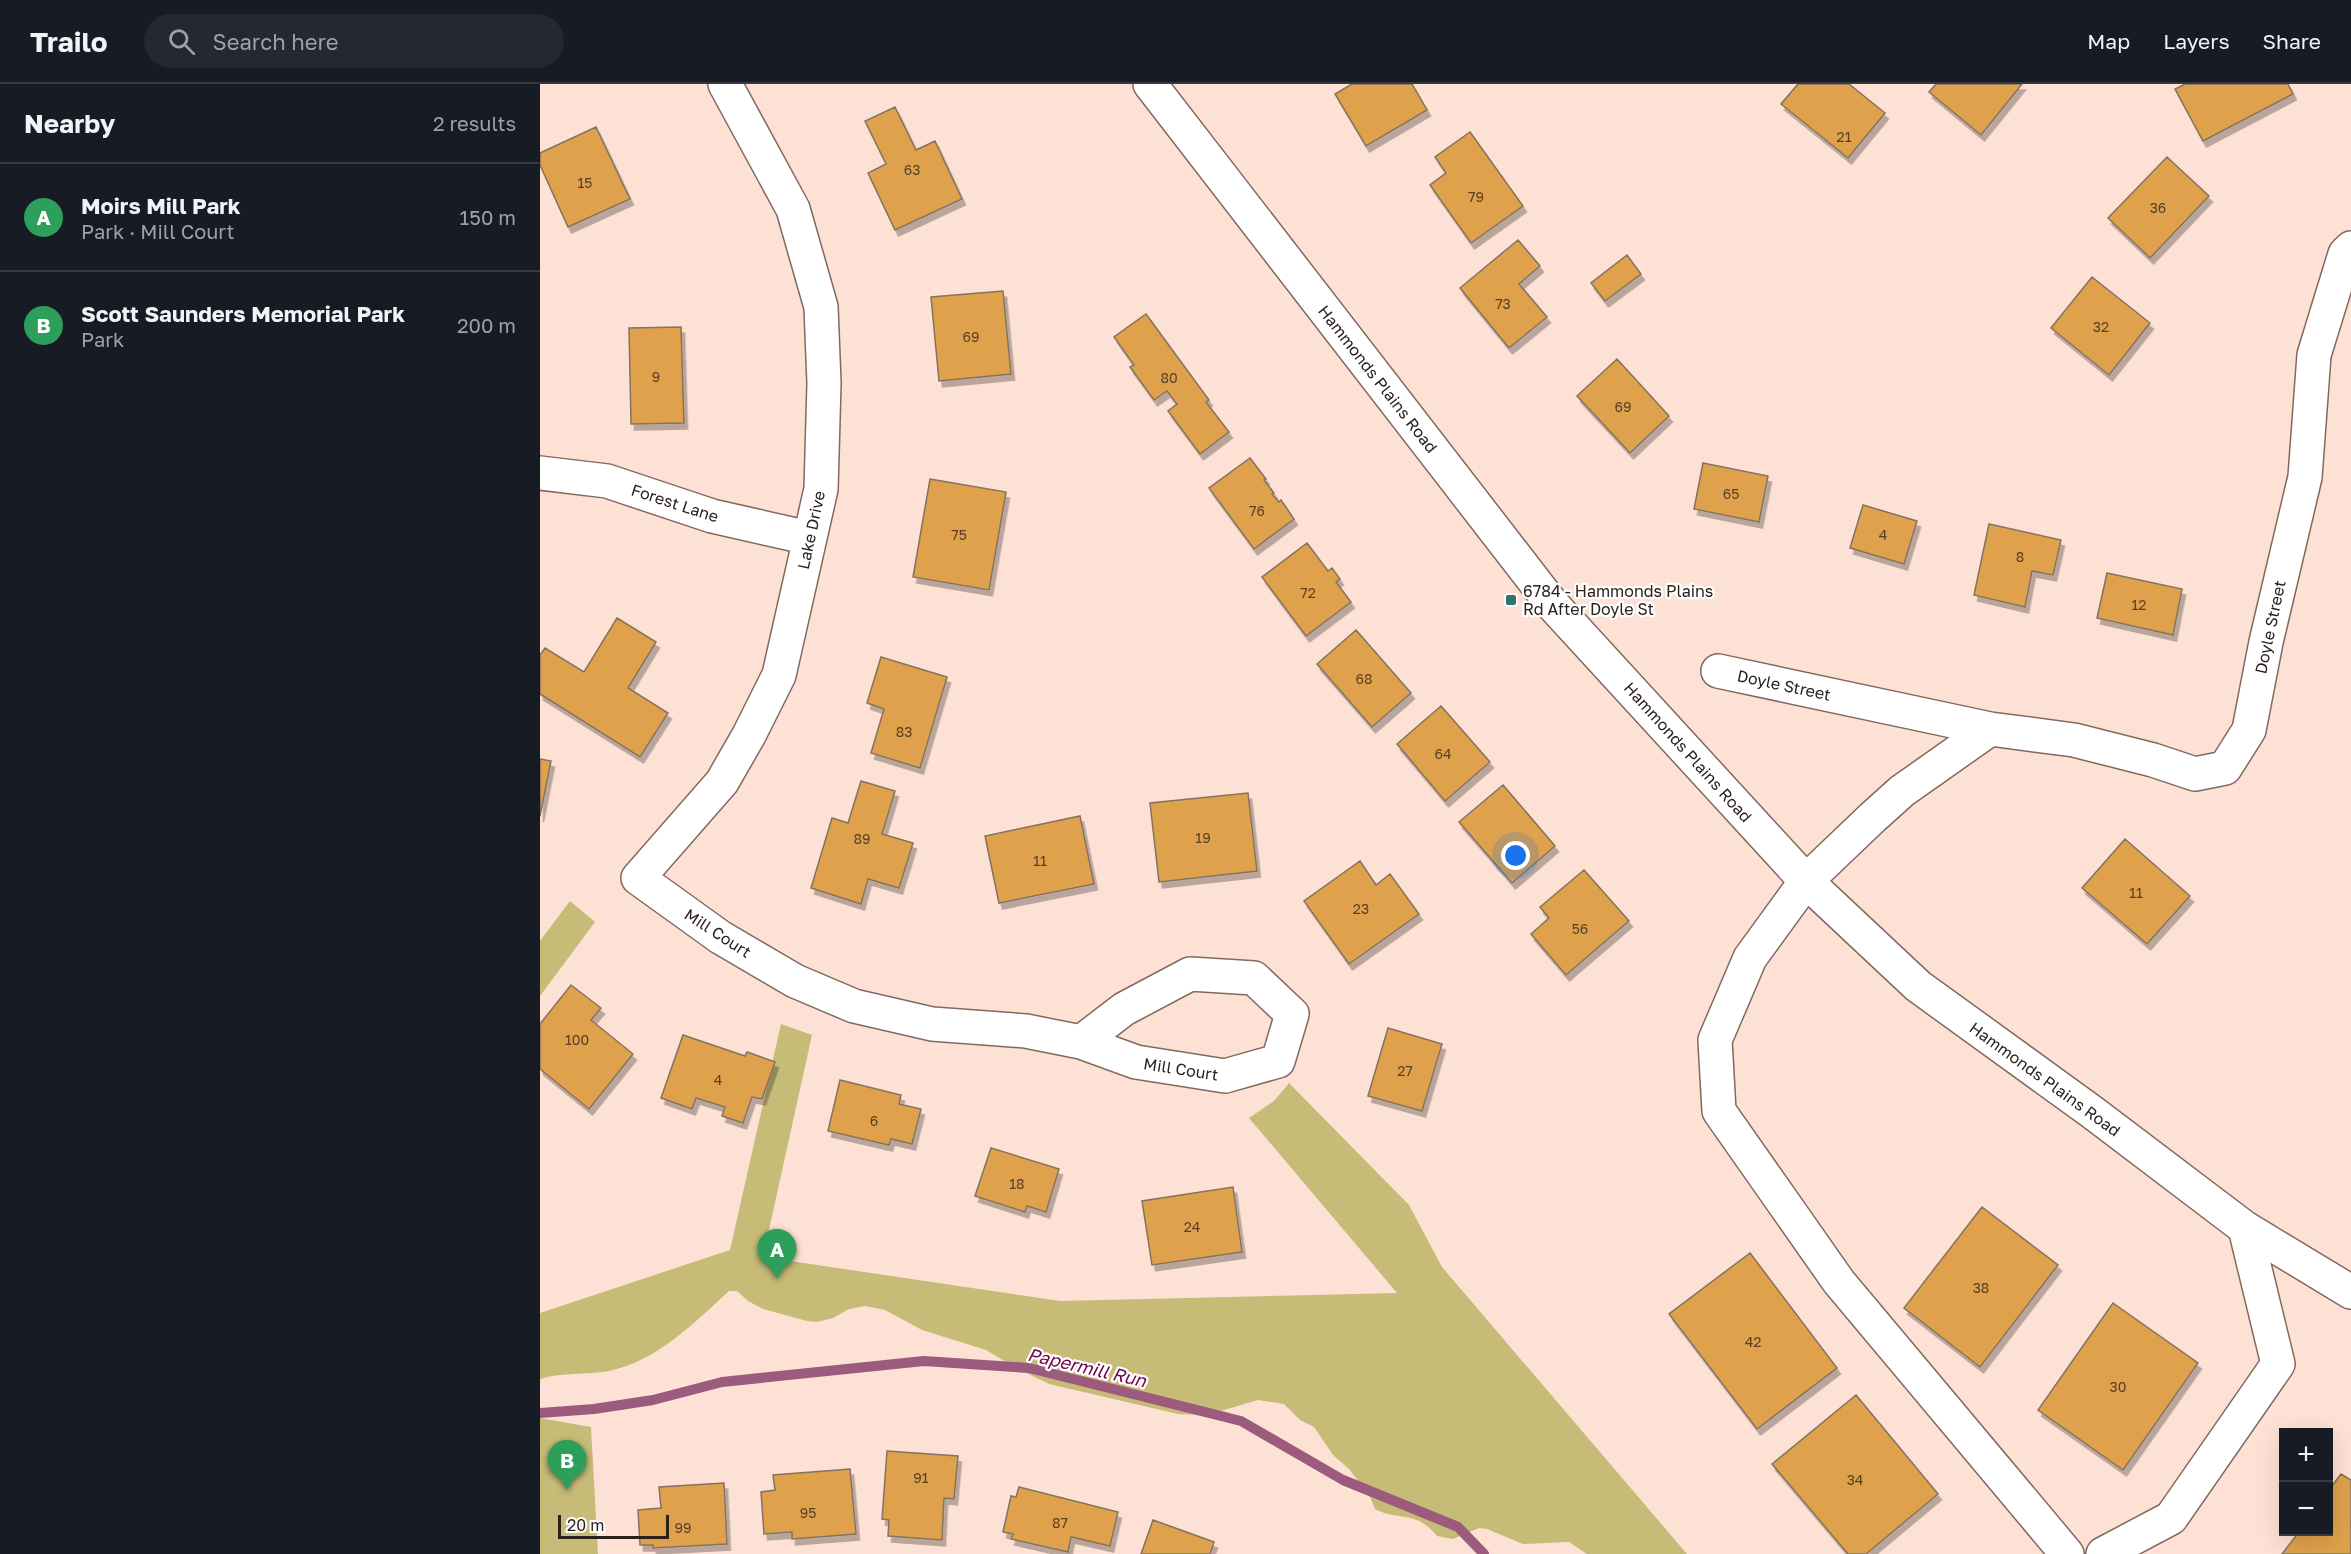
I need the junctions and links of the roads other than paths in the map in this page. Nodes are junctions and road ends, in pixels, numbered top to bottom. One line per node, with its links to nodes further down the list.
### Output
1 (725, 84): 5 (street, Lake Drive)
2 (1150, 84): 9 (street, Hammonds Plains Road)
3 (2351, 248): 7 (street, Doyle Street)
4 (540, 473): 5 (street, Forest Lane)
5 (809, 538): 8 (street, Lake Drive)
6 (1718, 671): 7 (street, Doyle Street)
7 (1990, 729): 9 (street)
8 (638, 878): 10 (street, Mill Court)
9 (1806, 881): 11 (street, Hammonds Plains Road); 13 (street)
10 (1081, 1041): 10 (street, Mill Court)
11 (2245, 1228): 12 (street, Hammonds Plains Road); 14 (street)
12 (2351, 1292)
13 (2067, 1554)
14 (2103, 1554)

